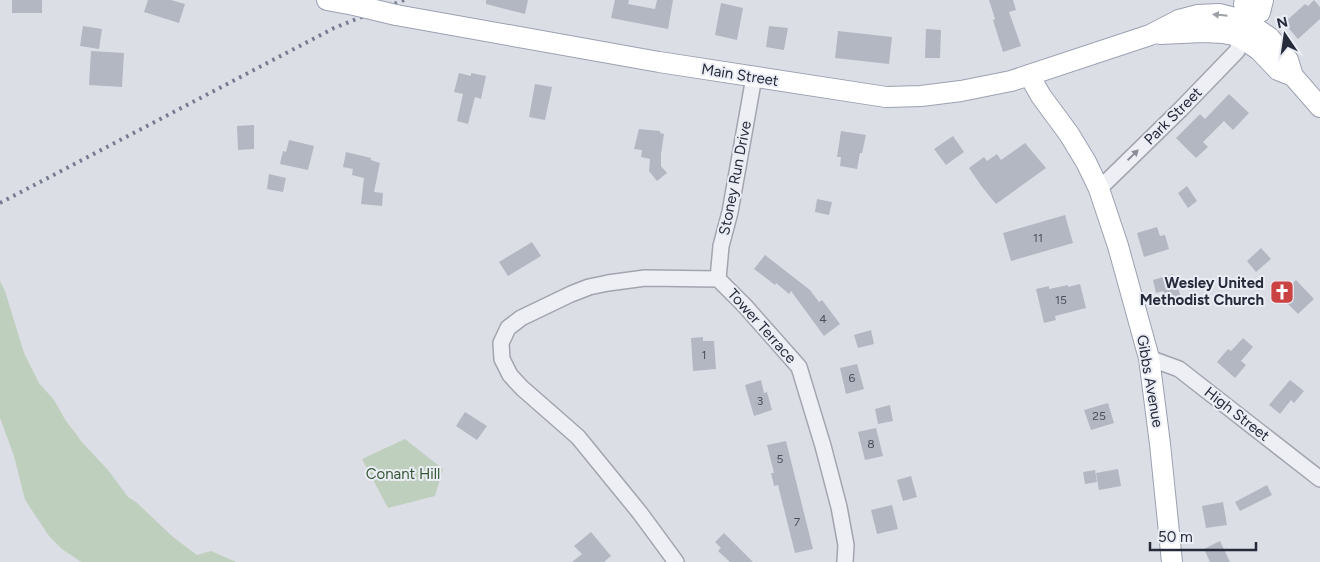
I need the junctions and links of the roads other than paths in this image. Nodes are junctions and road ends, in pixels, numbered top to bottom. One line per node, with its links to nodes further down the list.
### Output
1 (327, 0): 5 (main road, Main Street, bridge)
2 (1263, 0): 3 (main road)
3 (1245, 19): 4 (main road, Main Street); 6 (main road, Main Street); 7 (street, Park Street, one-way to 3)
4 (1029, 75): 5 (main road, Main Street); 7 (main road, Gibbs Avenue)
5 (754, 77): 8 (street, Stoney Run Drive)
6 (1320, 107)
7 (1098, 189): 9 (main road, Gibbs Avenue)
8 (718, 279): 11 (street, Tower Terrace); 12 (street, Tower Terrace)
9 (1149, 358): 10 (street, High Street); 13 (main road, Gibbs Avenue)
10 (1320, 480)
11 (676, 562)
12 (845, 562)
13 (1172, 562)

